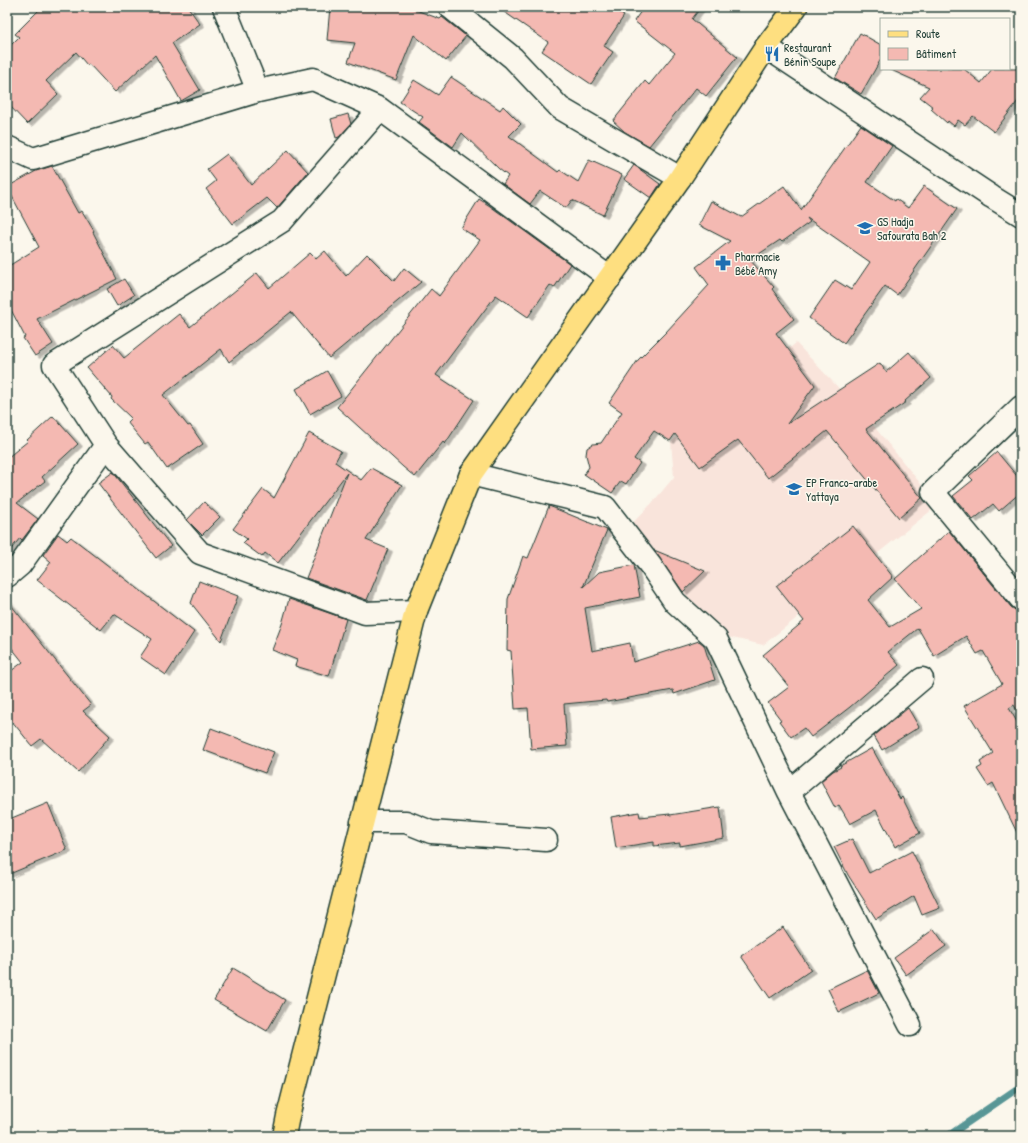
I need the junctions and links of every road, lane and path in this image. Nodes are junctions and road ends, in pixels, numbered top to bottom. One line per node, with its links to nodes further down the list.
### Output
1 (224, 7): 5 (street)
2 (450, 7): 8 (street)
3 (796, 7): 4 (main road)
4 (766, 46): 8 (main road); 9 (street)
5 (258, 91): 6 (street); 7 (street)
6 (380, 109): 10 (street); 12 (street)
7 (7, 147)
8 (680, 178): 10 (main road)
9 (1021, 215)
10 (610, 278): 13 (main road)
11 (1021, 407): 15 (street)
12 (106, 445): 14 (street); 16 (street)
13 (472, 474): 16 (main road); 18 (street)
14 (7, 576)
15 (1021, 598)
16 (416, 611): 19 (main road)
17 (922, 679): 18 (street)
18 (789, 792): 21 (street)
19 (362, 822): 20 (street); 22 (main road)
20 (546, 840)
21 (910, 1025)
22 (284, 1136)

